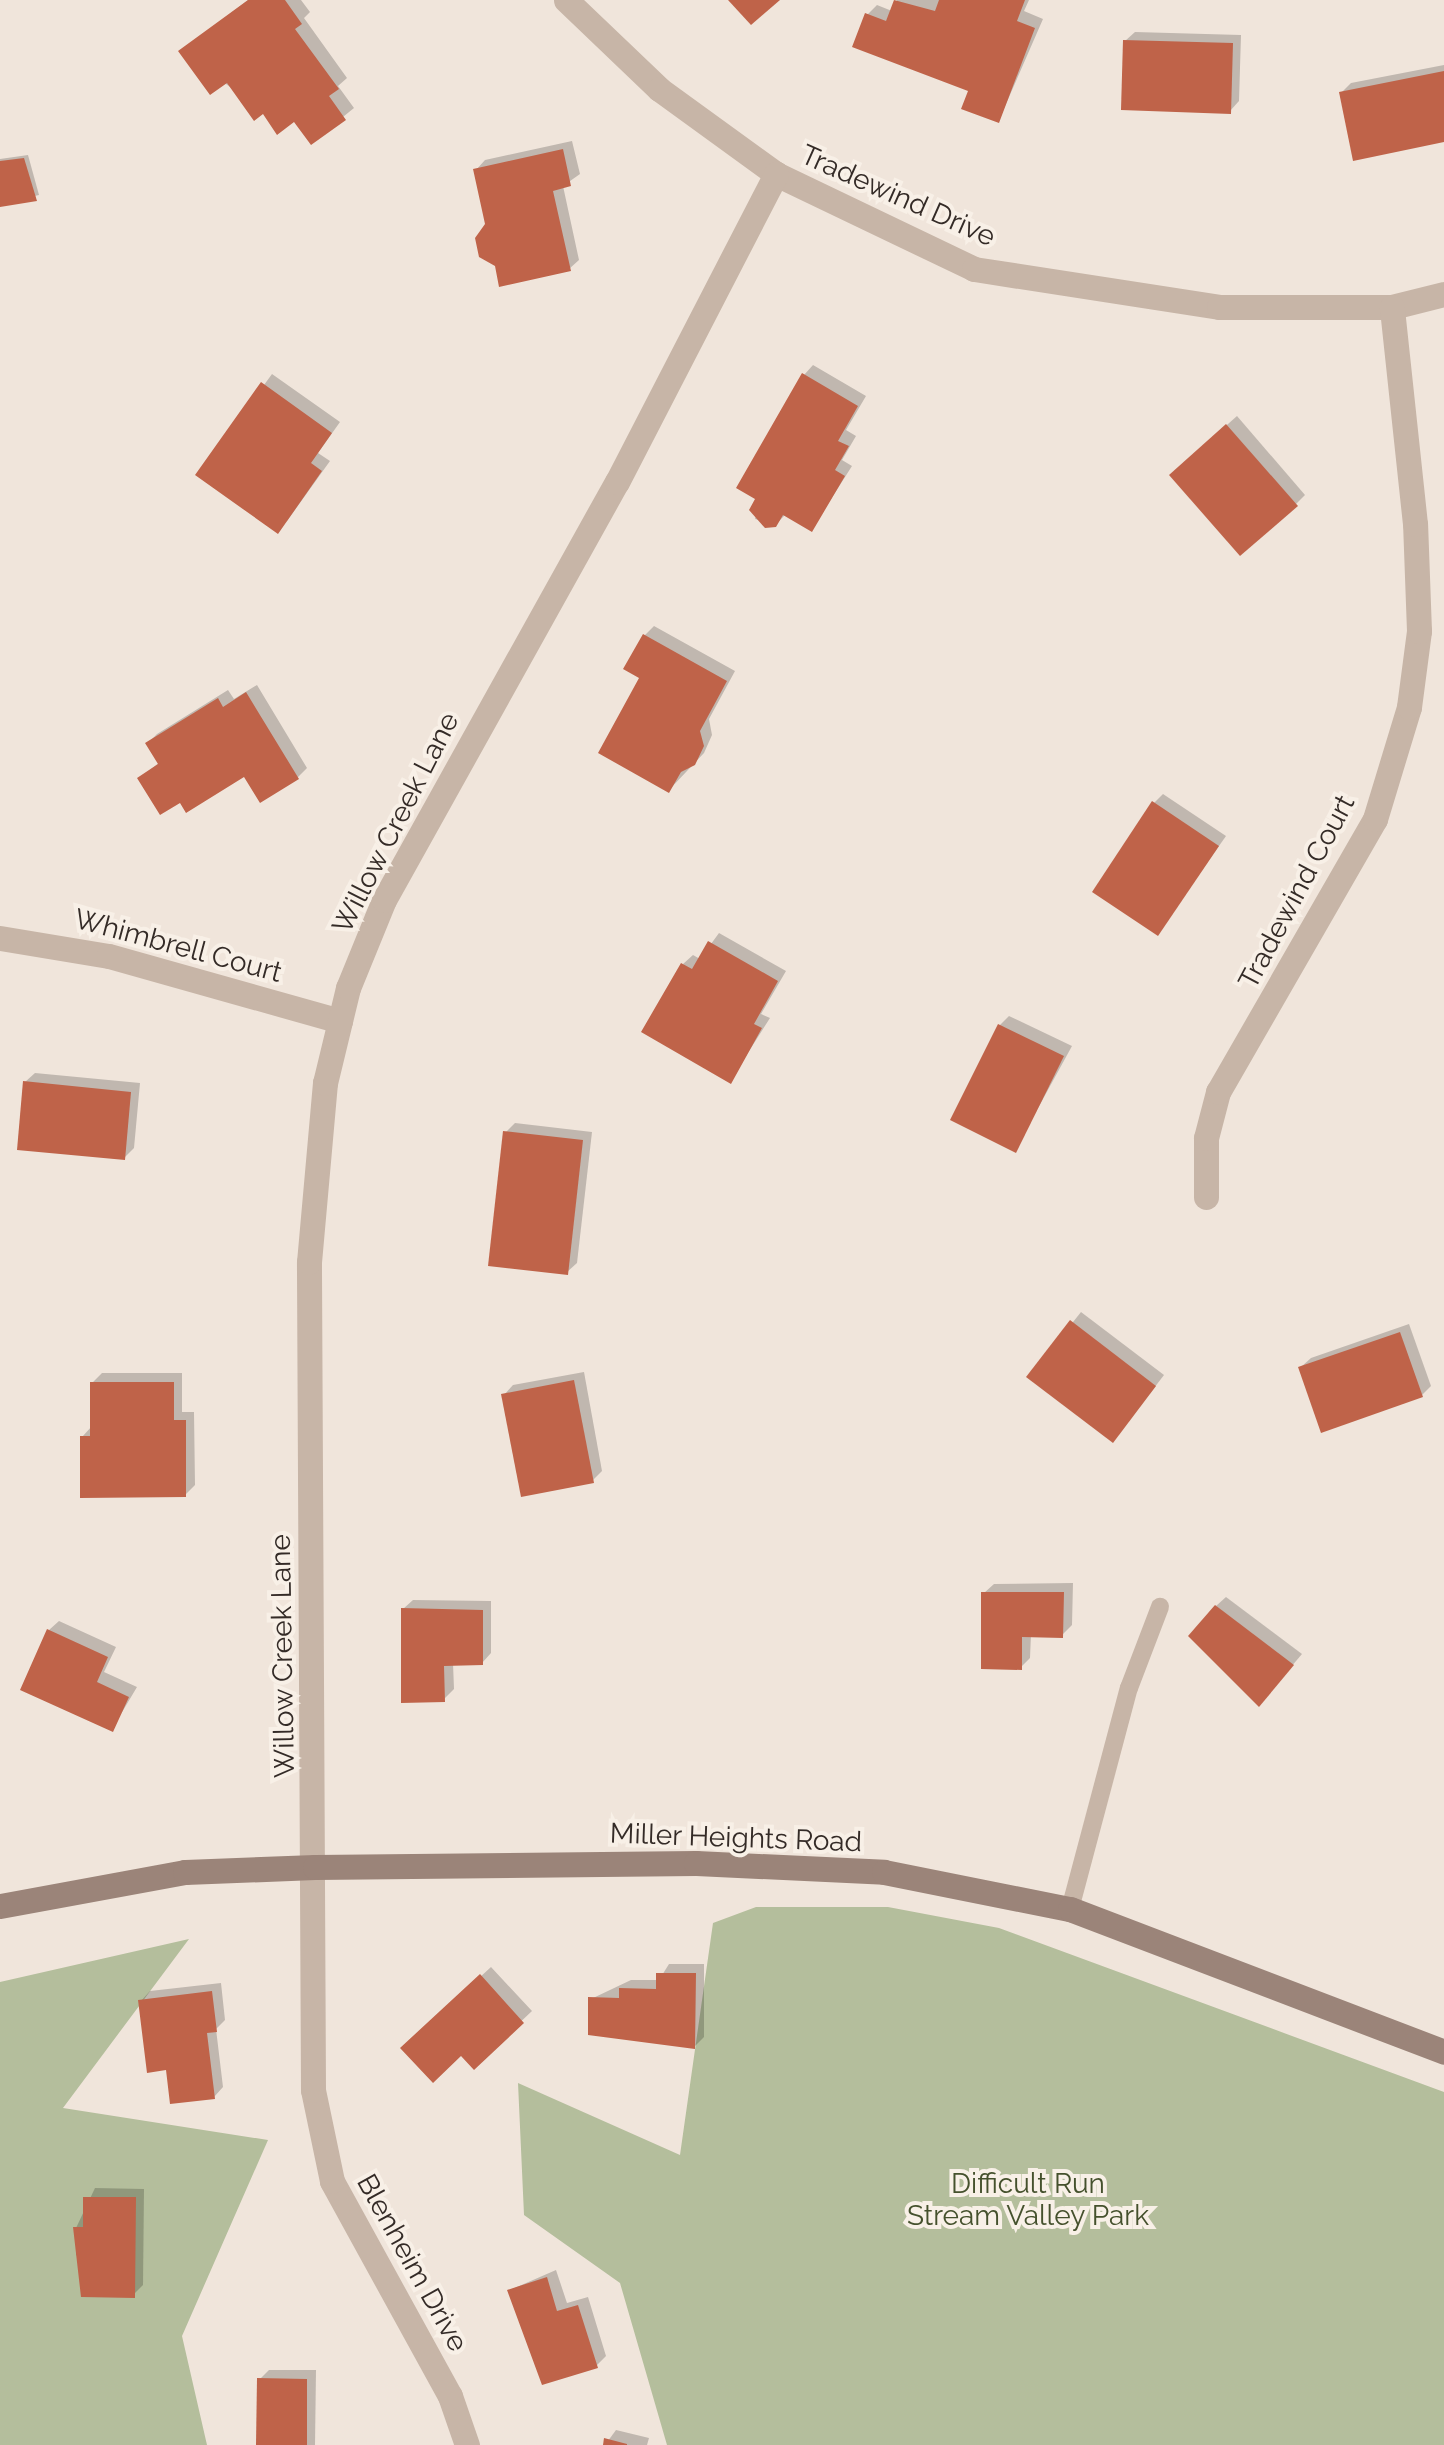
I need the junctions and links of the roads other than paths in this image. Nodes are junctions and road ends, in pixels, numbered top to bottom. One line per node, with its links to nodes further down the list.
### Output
1 (566, 0): 2 (street, Tradewind Drive)
2 (776, 174): 4 (street, Tradewind Drive); 6 (street, Willow Creek Lane)
3 (1444, 294): 4 (street, Tradewind Drive)
4 (1392, 306): 7 (street, Tradewind Court)
5 (0, 938): 6 (street, Whimbrell Court)
6 (340, 1021): 9 (street, Willow Creek Lane)
7 (1206, 1198)
8 (1160, 1607): 11 (lane)
9 (315, 1867): 10 (street, Miller Heights Road); 11 (street, Miller Heights Road); 13 (street, Blenheim Drive)
10 (0, 1906)
11 (1070, 1908): 12 (street, Miller Heights Road)
12 (1444, 2052)
13 (467, 2445)

